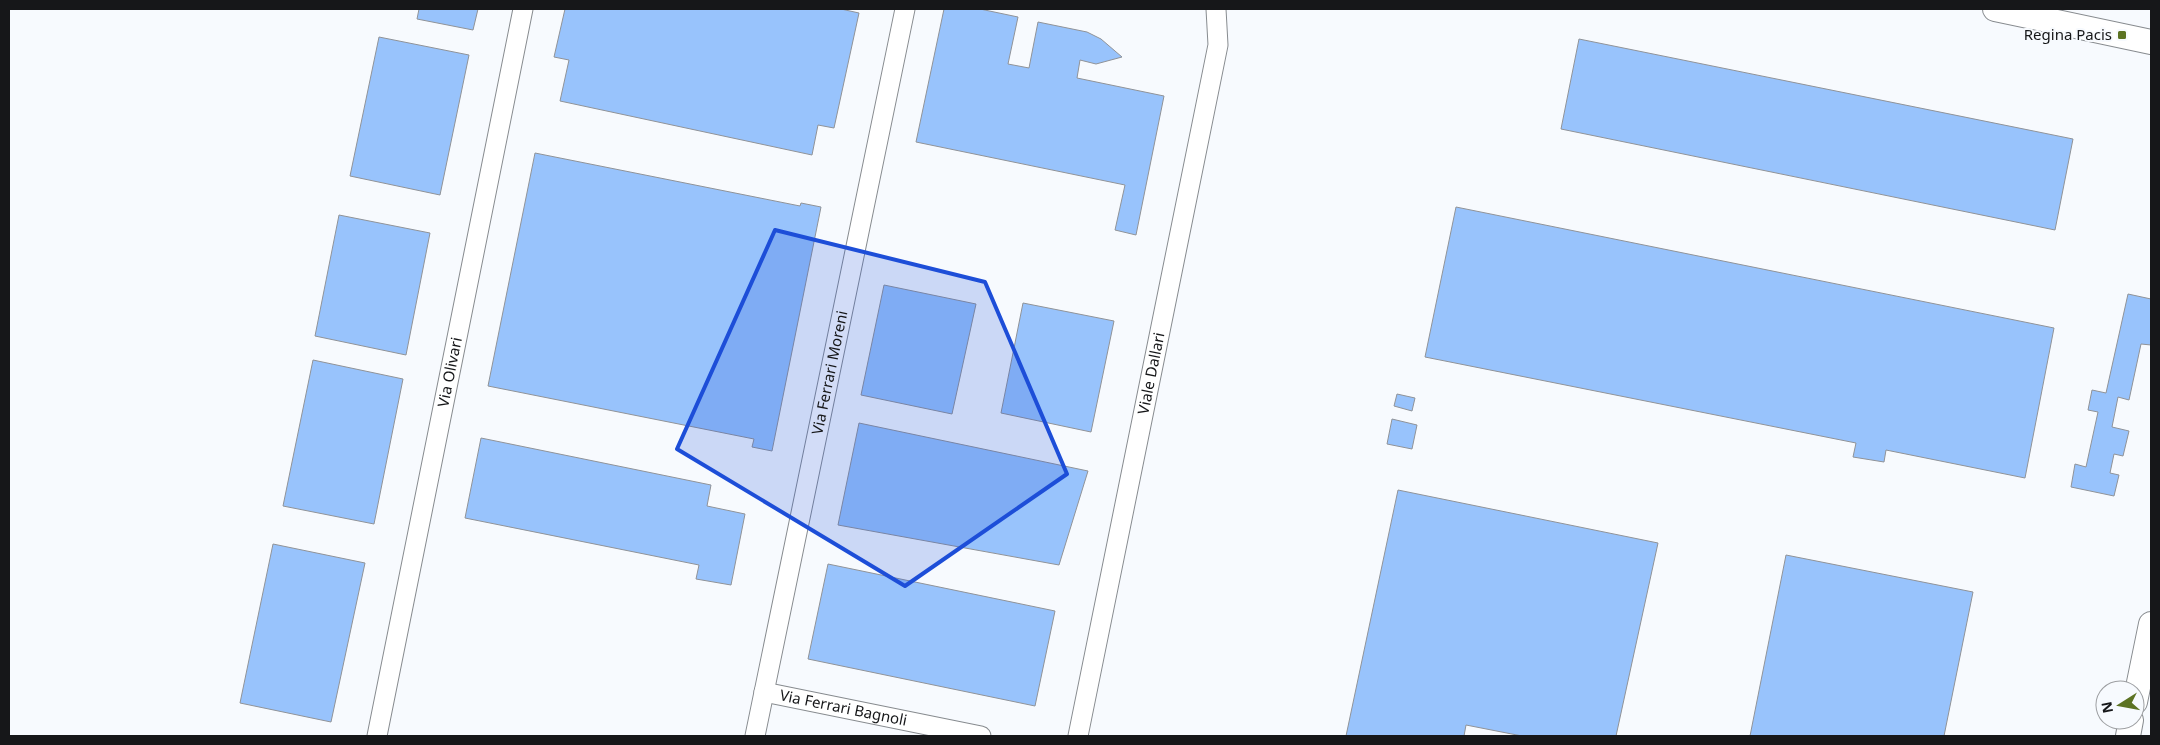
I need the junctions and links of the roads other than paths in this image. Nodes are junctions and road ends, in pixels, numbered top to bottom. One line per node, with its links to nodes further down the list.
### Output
1 (523, 9): 9 (street, Via Olivari)
2 (905, 9): 8 (street, Via Ferrari Moreni)
3 (1216, 9): 12 (street, Viale Dallari)
4 (1995, 9): 5 (street)
5 (2151, 41)
6 (2151, 624): 7 (street)
7 (2140, 680)
8 (764, 692): 10 (street, Via Ferrari Moreni); 11 (street, Via Ferrari Bagnoli)
9 (377, 736)
10 (755, 736)
11 (981, 736)
12 (1078, 736)

